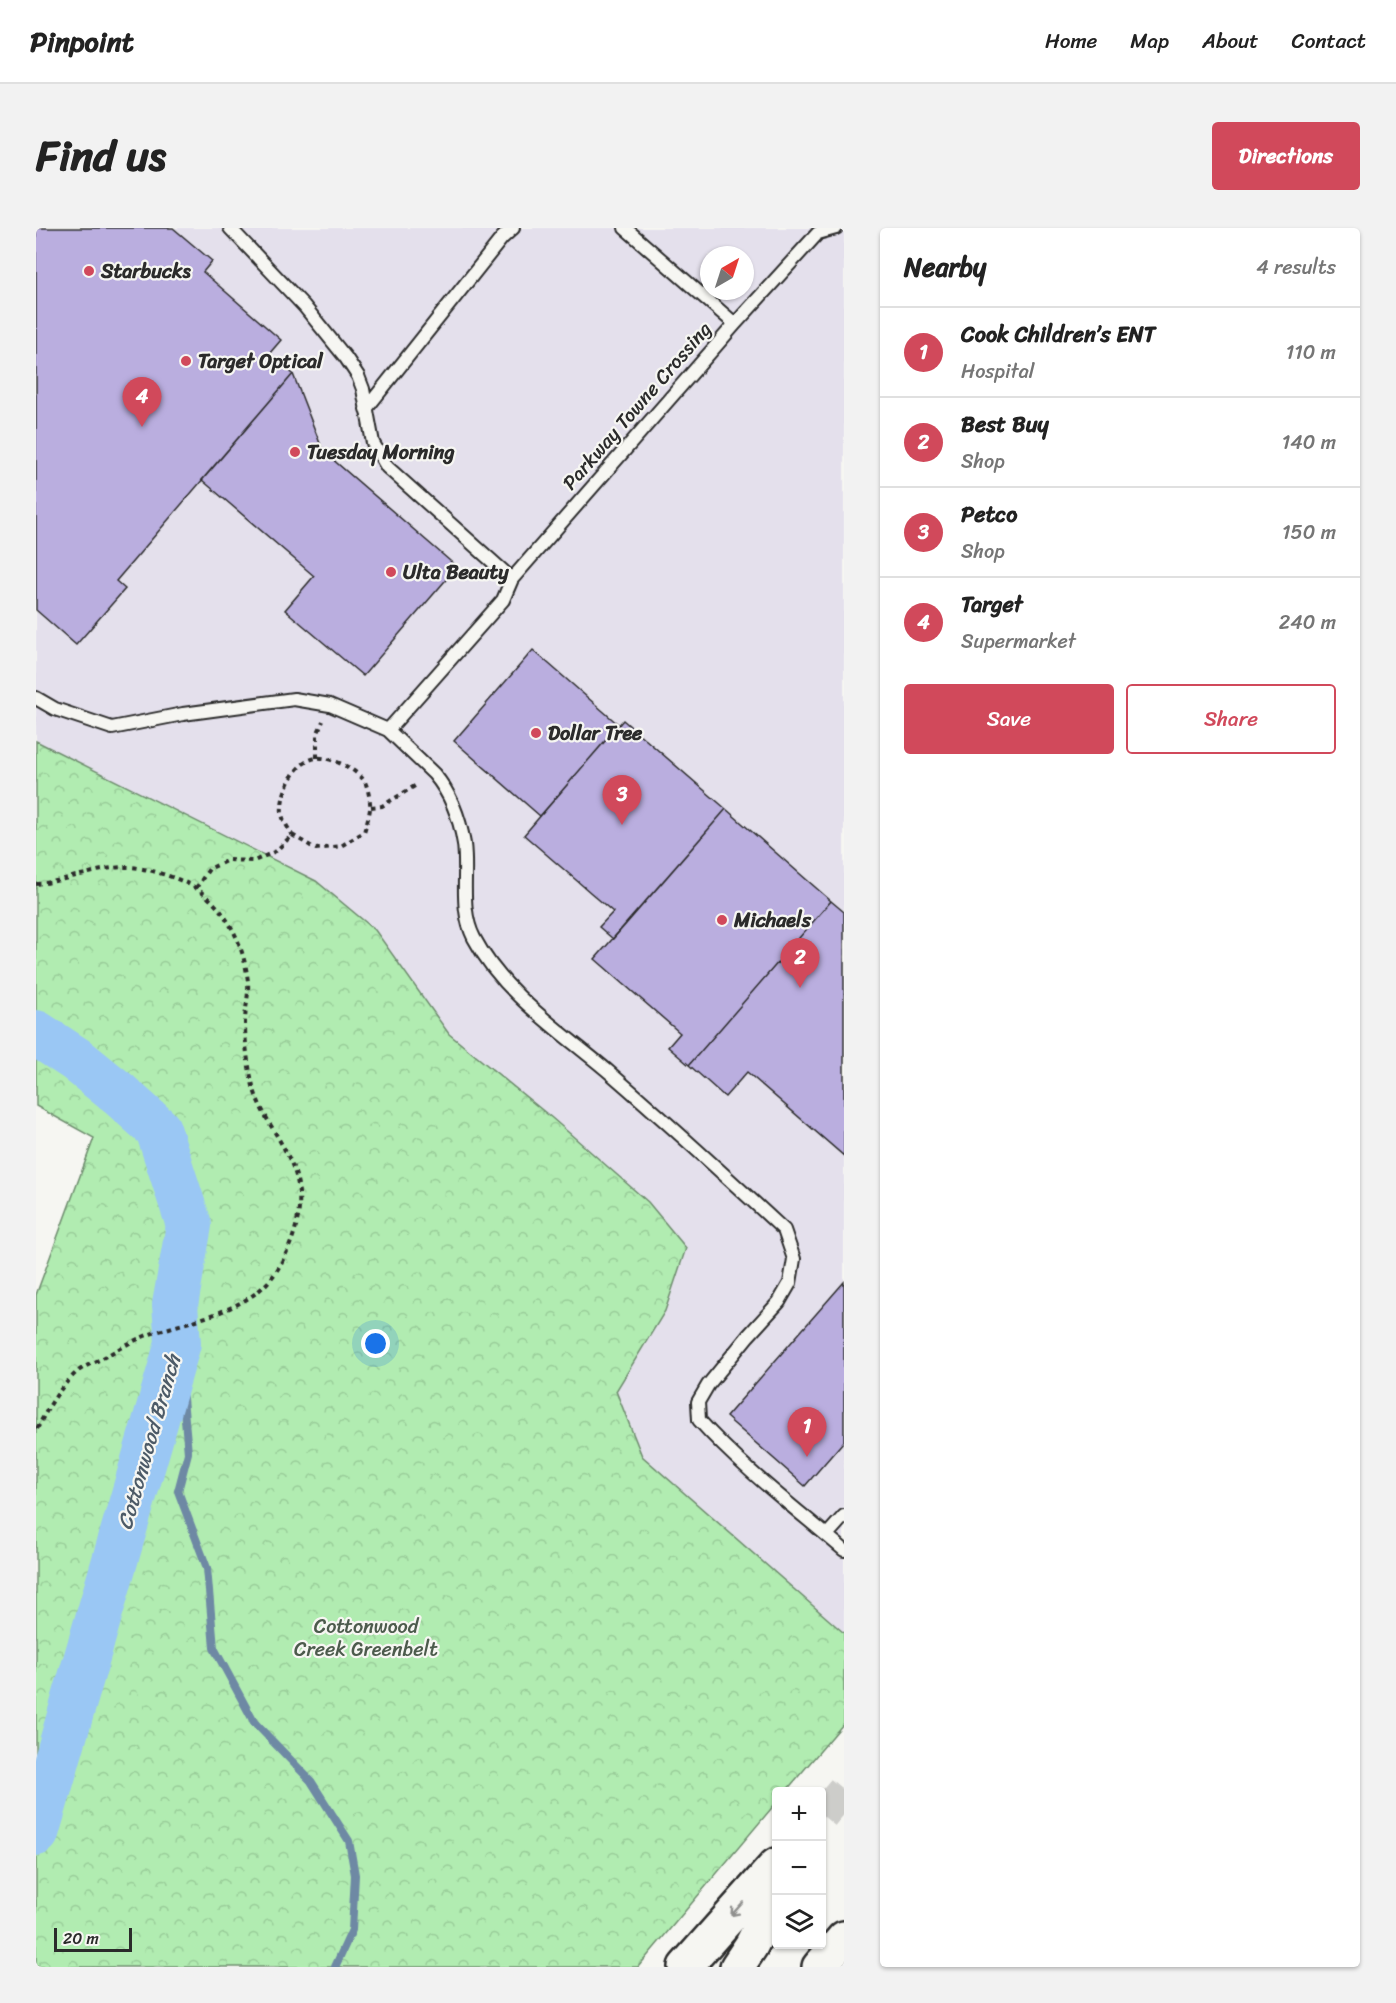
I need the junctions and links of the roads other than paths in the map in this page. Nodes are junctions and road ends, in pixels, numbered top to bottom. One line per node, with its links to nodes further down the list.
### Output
1 (230, 228): 7 (lane)
2 (513, 228): 7 (lane)
3 (625, 228): 6 (lane)
4 (836, 228): 5 (lane, Parkway Towne Crossing)
5 (818, 231): 6 (lane, Parkway Towne Crossing)
6 (735, 324): 8 (lane, Parkway Towne Crossing)
7 (366, 409): 8 (lane)
8 (512, 579): 10 (lane, Parkway Towne Crossing)
9 (36, 698): 10 (lane)
10 (388, 730): 12 (lane)
11 (844, 1516): 12 (lane)
12 (827, 1535): 13 (lane)
13 (844, 1550)
14 (772, 1871): 17 (main road, one-way to 17)
15 (772, 1906): 18 (main road)
16 (844, 1938): 19 (main road)
17 (685, 1967)
18 (737, 1967)
19 (819, 1967)

